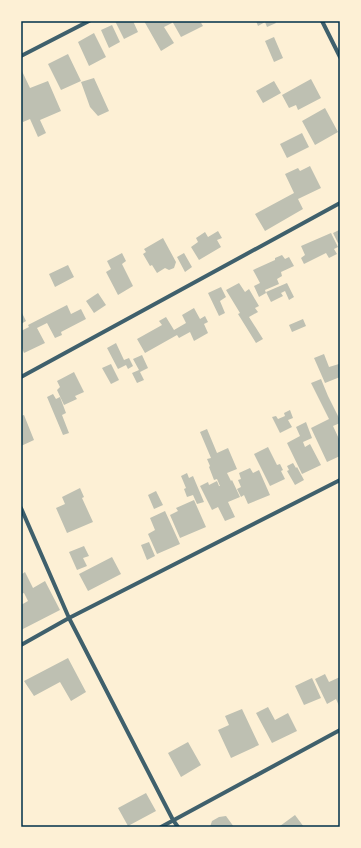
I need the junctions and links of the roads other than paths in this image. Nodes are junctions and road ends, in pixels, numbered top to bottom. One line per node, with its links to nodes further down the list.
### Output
1 (89, 21): 3 (street)
2 (322, 21): 4 (street)
3 (21, 56)
4 (340, 57)
5 (340, 203): 6 (street)
6 (21, 376)
7 (340, 480): 9 (street)
8 (21, 508): 9 (street)
9 (69, 618): 10 (street); 12 (street)
10 (21, 645)
11 (340, 730): 12 (street)
12 (173, 820): 13 (street); 14 (street)
13 (161, 827)
14 (178, 827)

